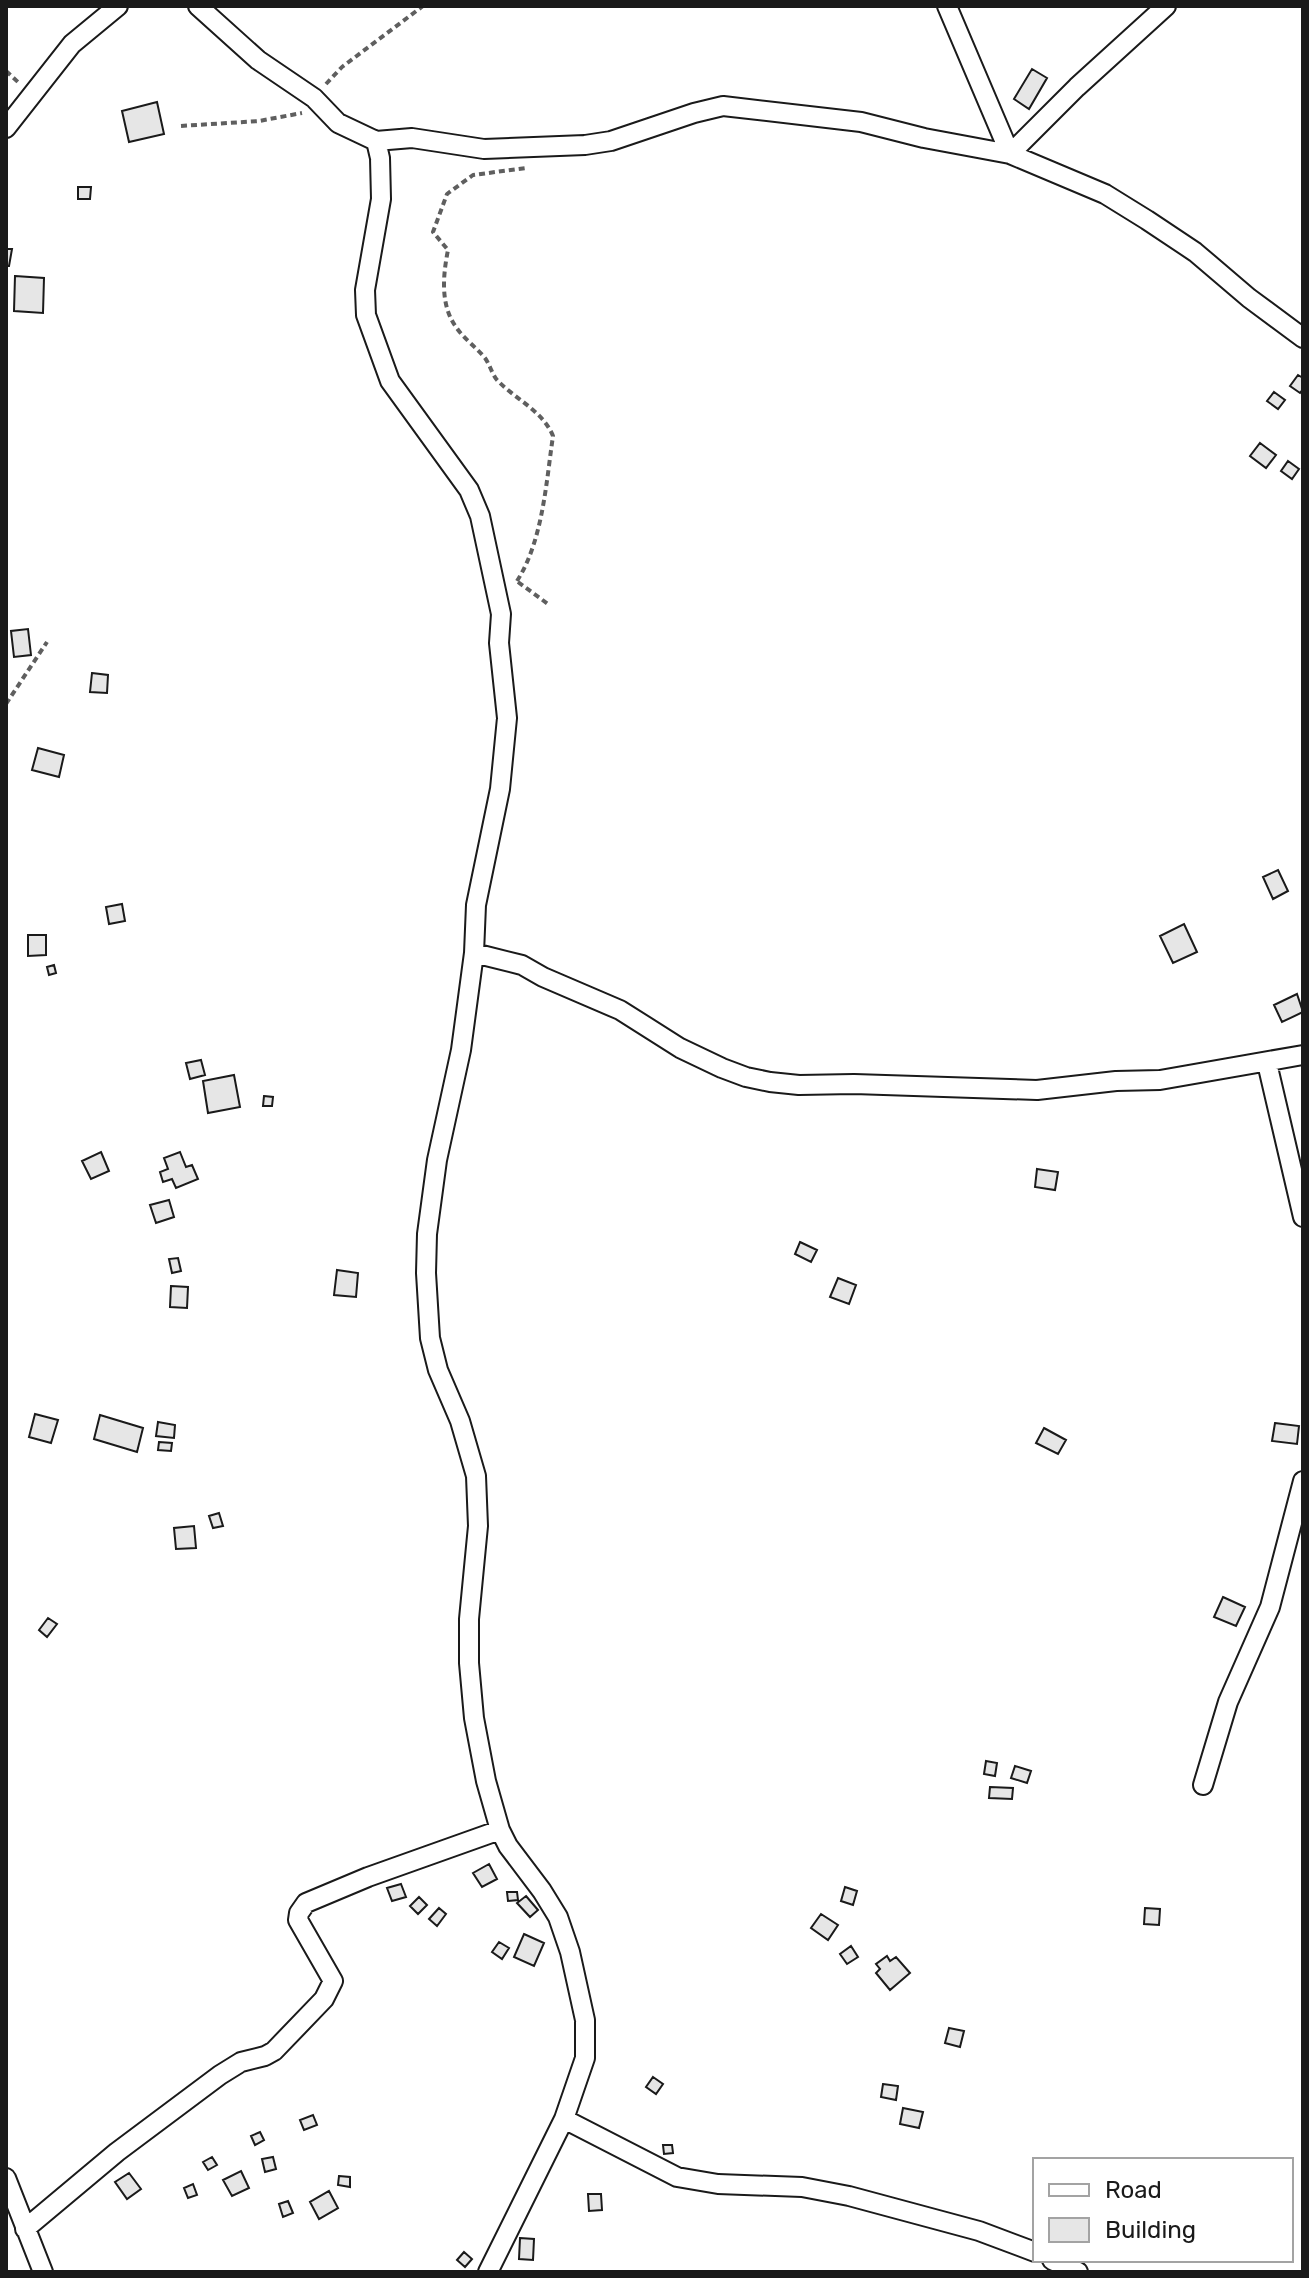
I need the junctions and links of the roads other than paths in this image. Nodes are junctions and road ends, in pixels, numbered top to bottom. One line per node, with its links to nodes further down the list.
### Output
1 (118, 6): 5 (street)
2 (198, 6): 6 (street)
3 (947, 6): 7 (street)
4 (1166, 6): 7 (street)
5 (6, 128)
6 (376, 141): 7 (street); 9 (street)
7 (1010, 154): 8 (street)
8 (1303, 338)
9 (474, 953): 11 (street); 15 (street)
10 (1303, 1055): 11 (street)
11 (1267, 1063): 12 (street)
12 (1303, 1217)
13 (1303, 1481): 14 (street)
14 (1203, 1785)
15 (500, 1830): 16 (street); 18 (street)
16 (564, 2119): 19 (street); 22 (street)
17 (6, 2178): 18 (street)
18 (25, 2229): 21 (street)
19 (1033, 2251)
20 (1056, 2262): 23 (street)
21 (43, 2272)
22 (488, 2272)
23 (1078, 2272)

